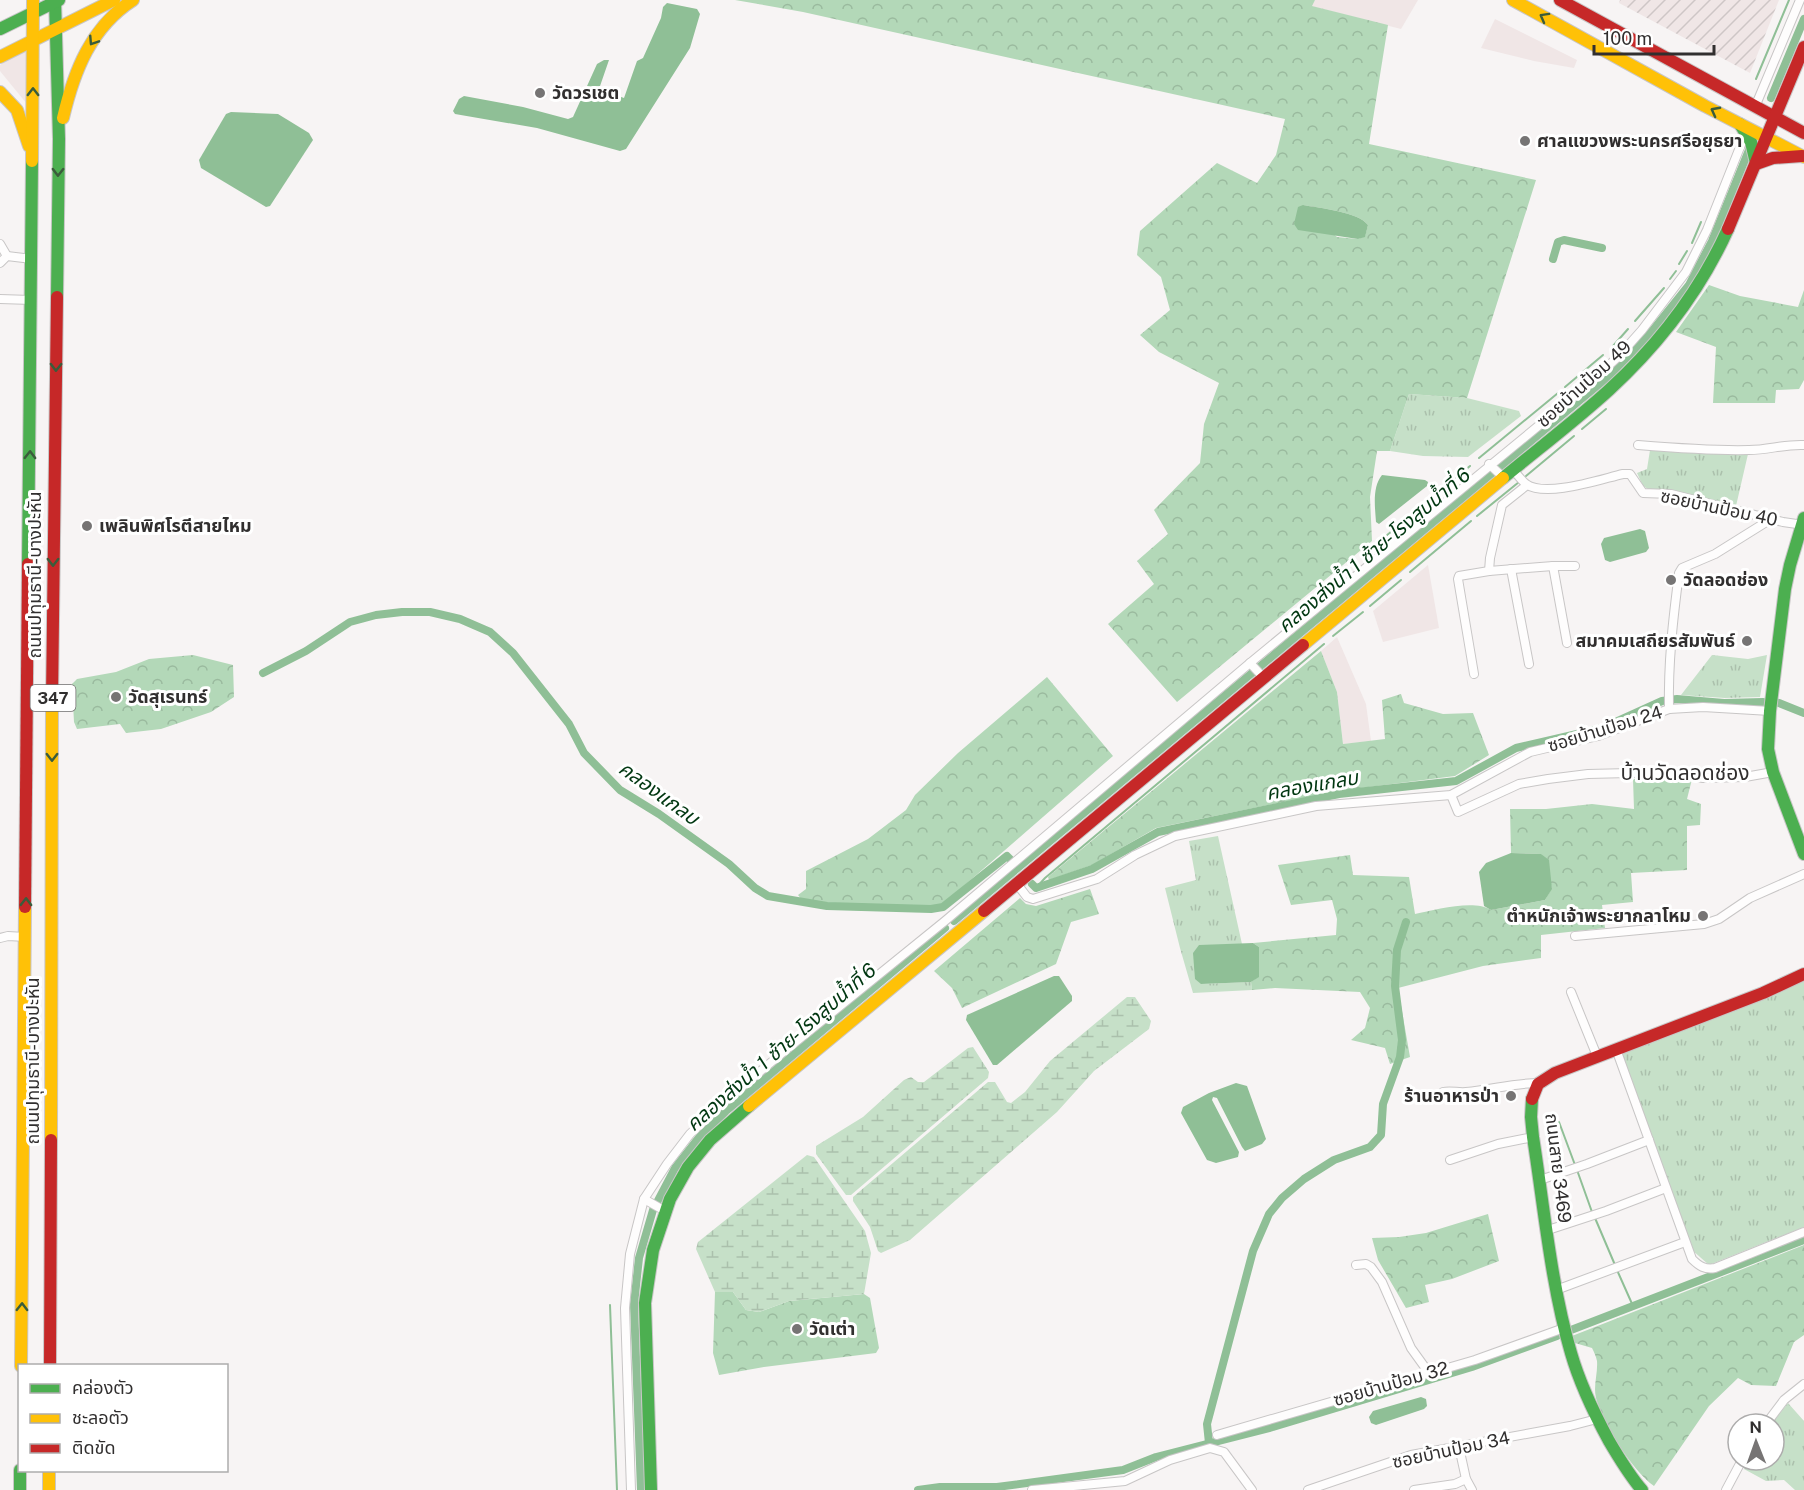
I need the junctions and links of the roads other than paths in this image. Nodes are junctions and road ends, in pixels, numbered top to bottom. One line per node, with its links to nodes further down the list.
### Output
1 (114, 0): 9 (main road)
2 (133, 0): 20 (main road, one-way to 20)
3 (1513, 0): 17 (main road, one-way to 3)
4 (1800, 0): 15 (street)
5 (56, 1): 7 (main road); 9 (main road, ถนนปทุมธานี-บางปะหัน / 347)
6 (1564, 1): 15 (main road)
7 (33, 6): 8 (main road); 10 (main road, ถนนปทุมธานี-บางปะหัน / 347)
8 (0, 29)
9 (55, 30): 10 (main road); 20 (main road, ถนนปทุมธานี-บางปะหัน / 347)
10 (33, 40): 12 (main road); 21 (main road, ถนนปทุมธานี-บางปะหัน / 347, one-way to 10)
11 (1804, 47): 13 (main road)
12 (0, 57)
13 (1801, 66): 16 (main road)
14 (0, 92): 21 (main road)
15 (1755, 107): 16 (main road)
16 (1775, 118): 18 (main road); 19 (main road)
17 (1743, 128): 19 (main road); 23 (main road); 28 (street, ซอยบ้านป้อม 49)
18 (1804, 133)
19 (1767, 138): 22 (main road); 23 (main road)
20 (58, 139): 78 (main road, ถนนปทุมธานี-บางปะหัน / 347, one-way to 78)
21 (33, 156): 26 (main road, ถนนปทุมธานี-บางปะหัน / 347)
22 (1803, 157): 23 (main road)
23 (1756, 164): 28 (main road)
24 (0, 244): 25 (street)
25 (7, 256): 26 (street); 27 (street)
26 (32, 259): 31 (main road, ถนนปทุมธานี-บางปะหัน / 347)
27 (0, 263)
28 (1693, 277): 29 (main road); 29 (street, ซอยบ้านป้อม 49)
29 (1678, 296): 34 (street, ซอยบ้านป้อม 49); 34 (main road)
30 (0, 298): 31 (street)
31 (31, 300): 56 (main road, ถนนปทุมธานี-บางปะหัน / 347, one-way to 31)
32 (1638, 445): 33 (street)
33 (1804, 445)
34 (1499, 471): 35 (street); 44 (main road); 44 (street, ซอยบ้านป้อม 49)
35 (1527, 485): 36 (street, ซอยบ้านป้อม 40); 41 (street)
36 (1771, 519): 37 (street, ซอยบ้านป้อม 40); 46 (street)
37 (1803, 522): 47 (main road)
38 (1554, 566): 39 (street); 40 (street); 42 (street)
39 (1575, 566)
40 (1511, 569): 41 (street); 43 (street)
41 (1489, 571): 45 (street)
42 (1568, 643)
43 (1529, 664)
44 (1257, 670): 52 (main road); 53 (street, ซอยบ้านป้อม 49)
45 (1474, 674)
46 (1669, 703): 47 (street, ซอยบ้านป้อม 24); 49 (street, ซอยบ้านป้อม 24)
47 (1770, 711): 48 (main road)
48 (1773, 772): 49 (street); 50 (main road)
49 (1451, 795): 52 (street)
50 (1804, 854)
51 (1804, 874): 55 (street)
52 (1017, 884): 54 (main road)
53 (945, 921): 54 (street); 60 (street, ซอยบ้านป้อม 49)
54 (960, 930): 60 (main road)
55 (1575, 936)
56 (25, 937): 57 (street); 77 (main road, ถนนปทุมธานี-บางปะหัน / 347, one-way to 56)
57 (0, 939)
58 (1804, 974): 61 (main road)
59 (1571, 992): 62 (street)
60 (863, 999): 70 (main road); 70 (street, ซอยบ้านป้อม 49)
61 (1616, 1049): 62 (main road); 66 (street)
62 (1597, 1056): 63 (main road)
63 (1539, 1083): 64 (street); 65 (main road, ถนนสาย 3469)
64 (1443, 1092)
65 (1533, 1137): 67 (street); 68 (main road, ถนนสาย 3469)
66 (1649, 1140): 68 (street); 69 (street)
67 (1450, 1160)
68 (1540, 1180): 71 (main road, ถนนสาย 3469)
69 (1666, 1188): 71 (street); 73 (street)
70 (655, 1205): 91 (street, ซอยบ้านป้อม 49); 92 (main road)
71 (1548, 1230): 75 (main road, ถนนสาย 3469)
72 (1804, 1232): 73 (street)
73 (1685, 1242): 75 (street)
74 (1356, 1265): 79 (street)
75 (1556, 1290): 76 (main road, ถนนสาย 3469)
76 (1564, 1328): 79 (street, ซอยบ้านป้อม 32); 82 (main road, ถนนสาย 3469)
77 (21, 1364)
78 (50, 1364)
79 (1429, 1373): 83 (street, ซอยบ้านป้อม 32)
80 (1804, 1384): 81 (street)
81 (1775, 1412)
82 (1597, 1419): 84 (street, ซอยบ้านป้อม 34); 98 (main road, ถนนสาย 3469)
83 (1217, 1435)
84 (1459, 1447): 88 (street); 95 (street, ซอยบ้านป้อม 34)
85 (21, 1472): 89 (main road)
86 (49, 1472): 90 (main road)
87 (1736, 1472): 99 (street)
88 (1466, 1479): 96 (street); 97 (street)
89 (20, 1490)
90 (49, 1490)
91 (631, 1490)
92 (651, 1490)
93 (1032, 1490): 94 (street)
94 (1252, 1490)
95 (1308, 1490)
96 (1414, 1490)
97 (1472, 1490)
98 (1642, 1490)
99 (1726, 1490)

